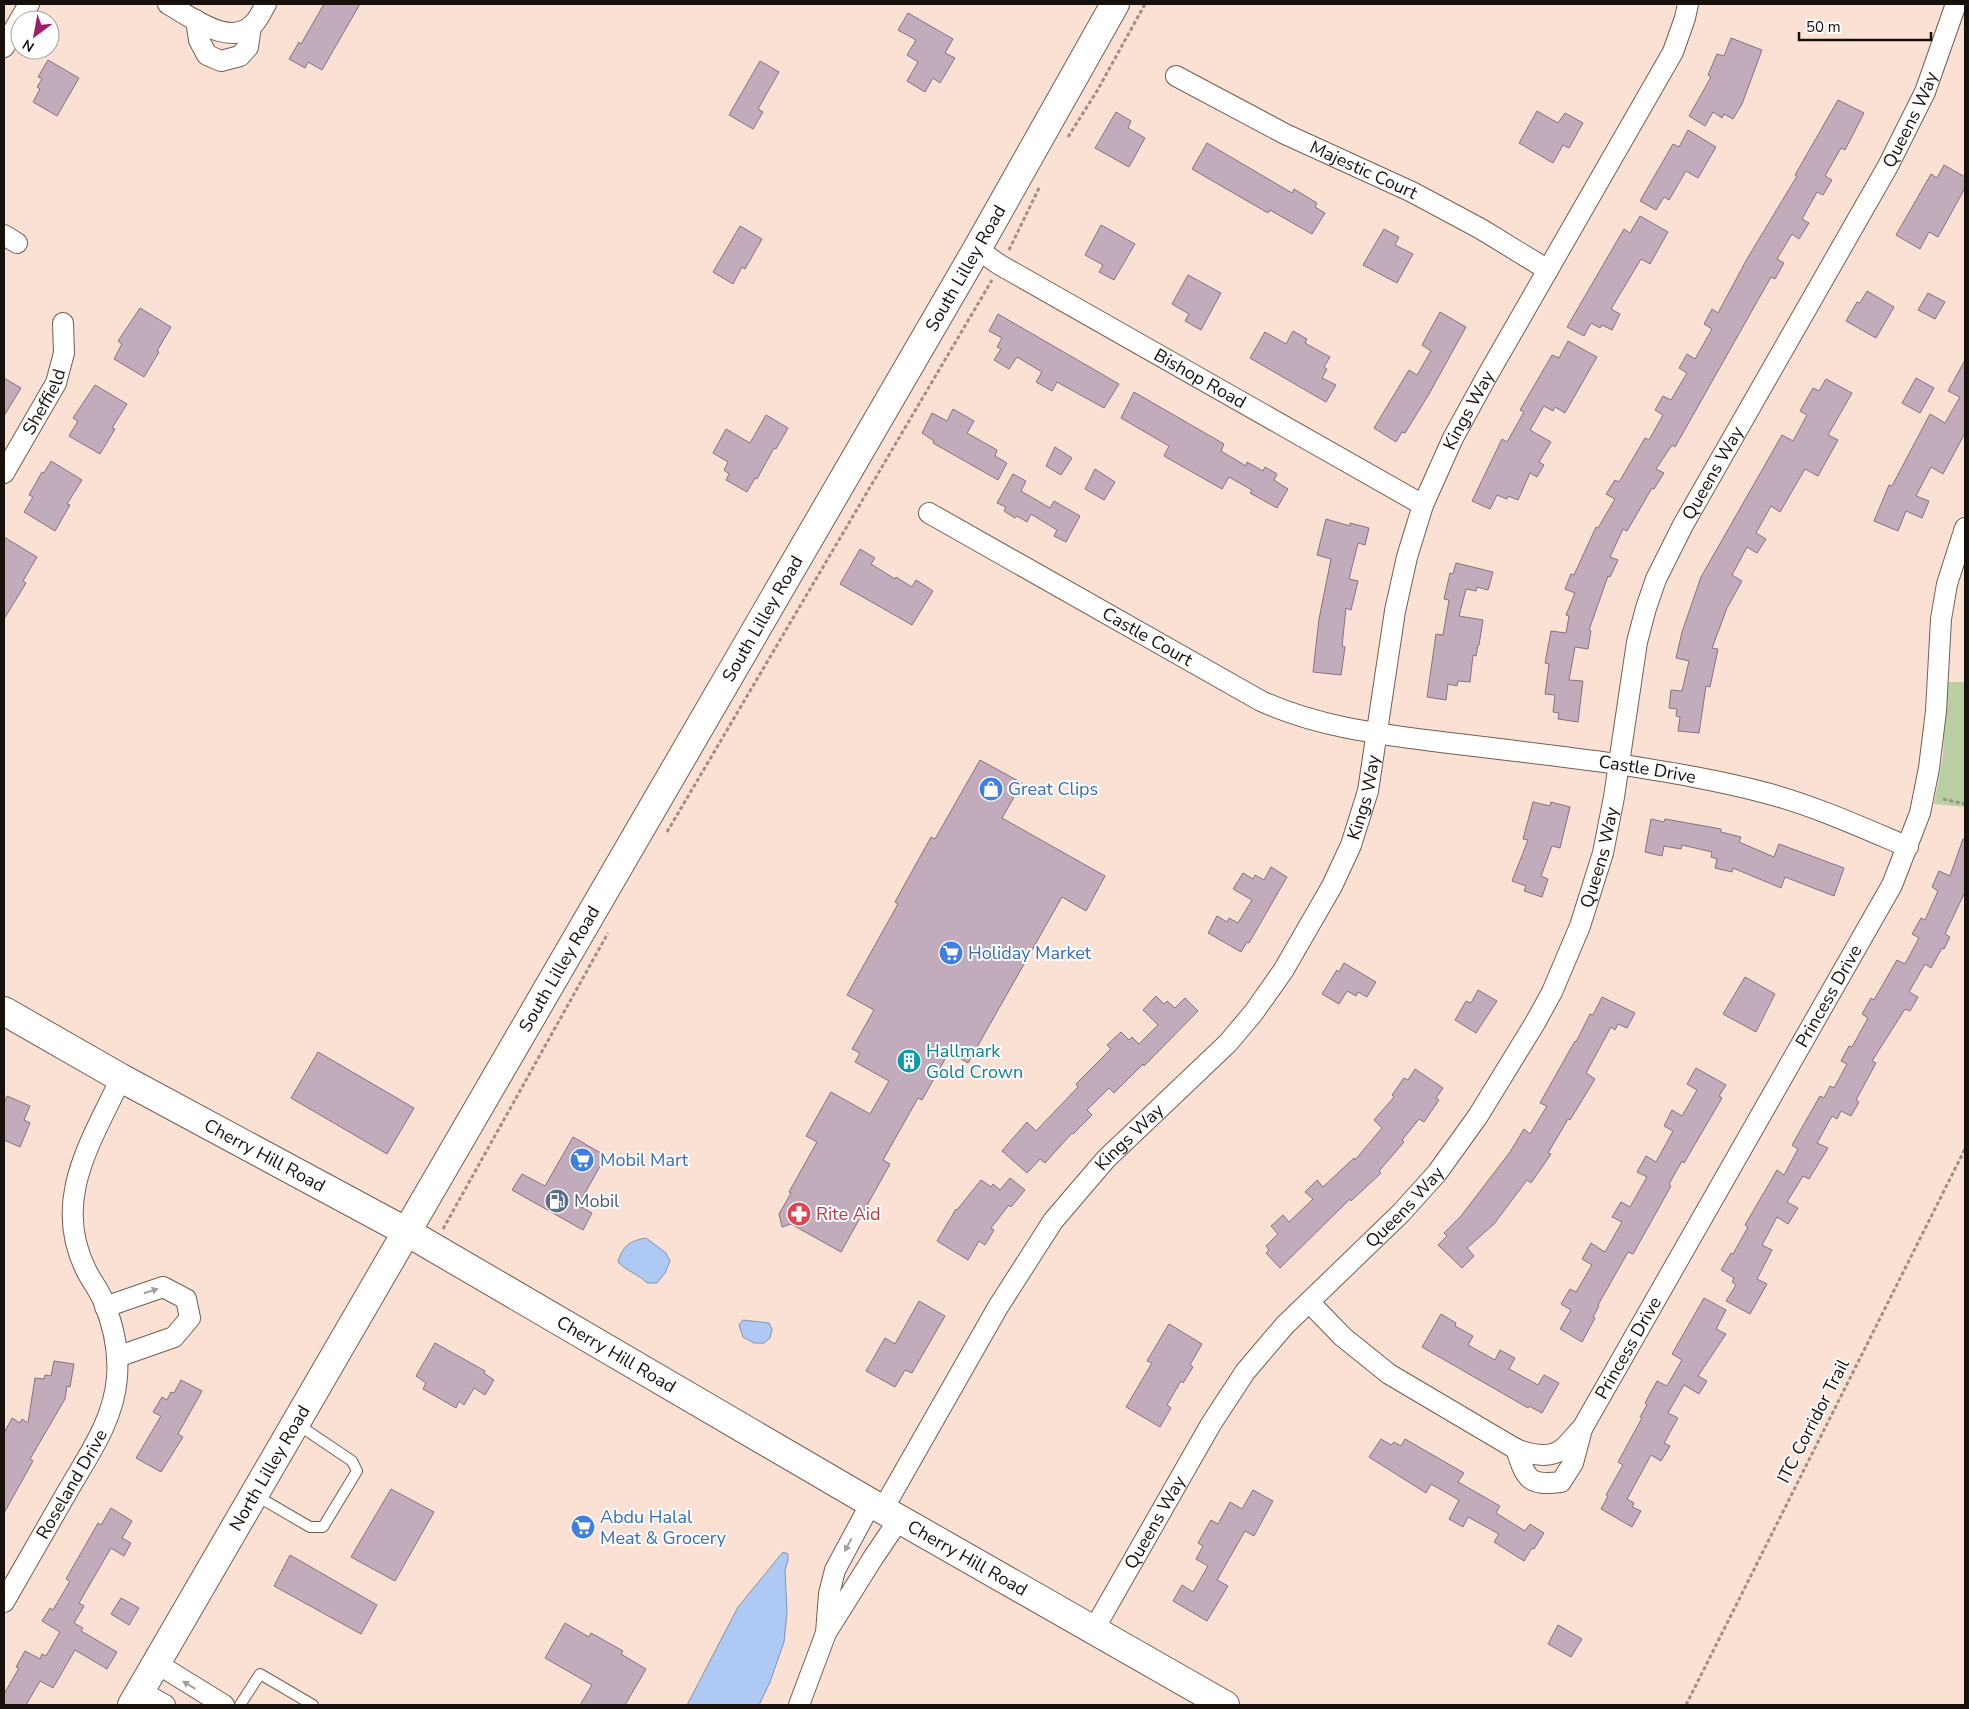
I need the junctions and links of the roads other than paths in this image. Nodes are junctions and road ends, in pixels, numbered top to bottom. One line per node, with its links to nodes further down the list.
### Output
1 (29, 4): 9 (street)
2 (168, 4): 7 (street)
3 (266, 4): 8 (street)
4 (1115, 4): 11 (street, South Lilley Road)
5 (1688, 4): 12 (street, Kings Way)
6 (1956, 4): 19 (street, Queens Way)
7 (196, 20): 8 (street); 8 (street)
8 (251, 26)
9 (4, 47)
10 (1176, 76): 12 (street, Majestic Court)
11 (977, 249): 15 (street, Bishop Road); 23 (street, South Lilley Road)
12 (1548, 270): 15 (street, Kings Way)
13 (63, 322): 14 (street, Sheffield)
14 (4, 473)
15 (1423, 505): 18 (street, Kings Way)
16 (929, 513): 18 (street, Castle Court)
17 (1965, 528): 20 (street, Princess Drive)
18 (1377, 734): 19 (street, Castle Drive); 31 (street, Kings Way)
19 (1618, 765): 20 (street, Castle Drive); 24 (street, Queens Way)
20 (1908, 847): 28 (street, Princess Drive)
21 (4, 1011): 22 (street, Cherry Hill Road)
22 (121, 1078): 23 (street, Cherry Hill Road); 25 (street, Roseland Drive)
23 (407, 1232): 27 (street, North Lilley Road); 31 (street, Cherry Hill Road)
24 (1309, 1302): 29 (street, Princess Drive); 33 (street, Queens Way)
25 (105, 1307): 26 (street, Roseland Drive); 26 (street, one-way to 26)
26 (117, 1357): 32 (street, Roseland Drive)
27 (296, 1424): 30 (street, North Lilley Road); 30 (lane)
28 (1583, 1427): 29 (street, Princess Drive); 29 (street, Princess Drive)
29 (1516, 1449)
30 (254, 1494): 35 (street, North Lilley Road)
31 (885, 1510): 33 (street, Cherry Hill Road); 34 (street); 34 (street, one-way to 34)
32 (4, 1602)
33 (1093, 1631): 42 (street, Cherry Hill Road)
34 (826, 1633): 41 (street)
35 (156, 1663): 36 (street, North Lilley Road); 38 (street, one-way to 35)
36 (136, 1698): 37 (street)
37 (165, 1705)
38 (224, 1705)
39 (240, 1705): 40 (lane)
40 (313, 1705)
41 (799, 1705)
42 (1225, 1705)

